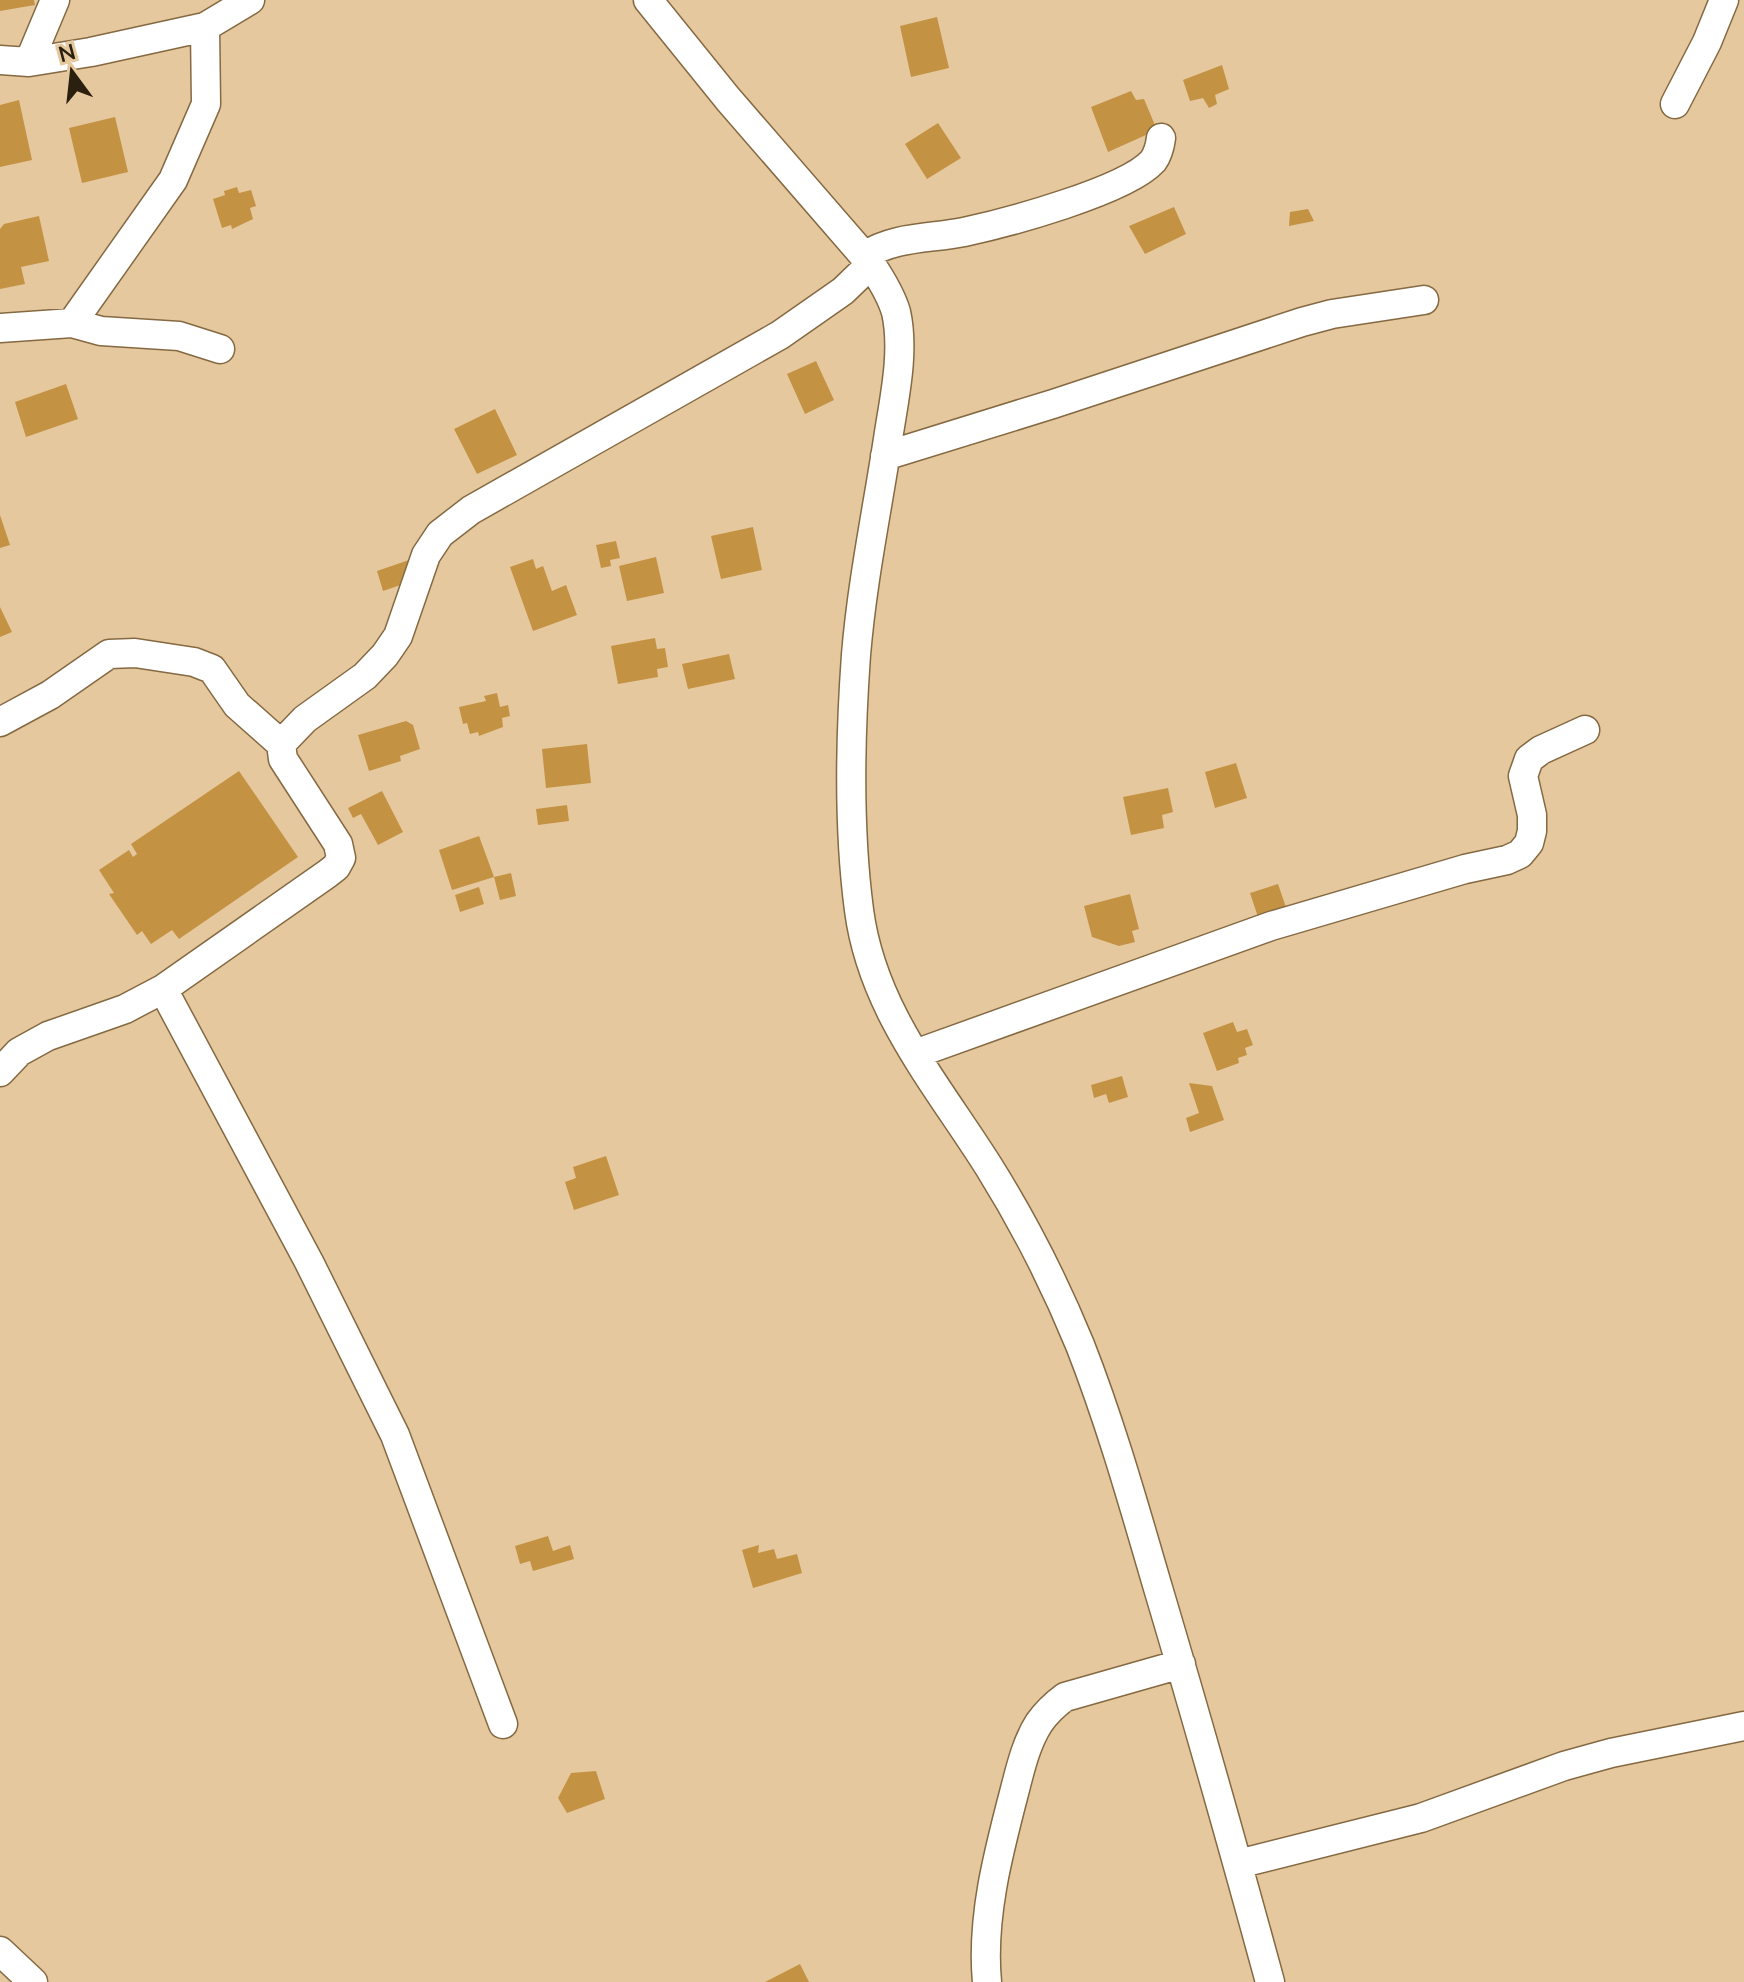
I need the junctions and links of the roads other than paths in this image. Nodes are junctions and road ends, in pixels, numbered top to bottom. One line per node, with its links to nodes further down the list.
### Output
1 (55, 0): 7 (street)
2 (250, 0): 5 (street)
3 (648, 0): 10 (street)
4 (1724, 0): 8 (street)
5 (205, 27): 7 (street); 12 (street)
6 (0, 60): 7 (street)
7 (29, 62)
8 (1675, 104)
9 (1161, 138): 10 (street)
10 (867, 260): 15 (street); 18 (street)
11 (1424, 300): 15 (street)
12 (72, 323): 13 (street); 14 (street)
13 (0, 328)
14 (220, 349)
15 (885, 456): 20 (street)
16 (0, 722): 18 (street)
17 (1585, 730): 20 (street)
18 (281, 744): 19 (street)
19 (163, 989): 21 (street); 23 (street)
20 (915, 1054): 22 (street)
21 (0, 1072)
22 (1181, 1664): 25 (street); 28 (street)
23 (503, 1724)
24 (1744, 1726): 25 (street)
25 (1238, 1864): 29 (street)
26 (0, 1951): 27 (street)
27 (33, 1982)
28 (987, 1982)
29 (1270, 1982)

